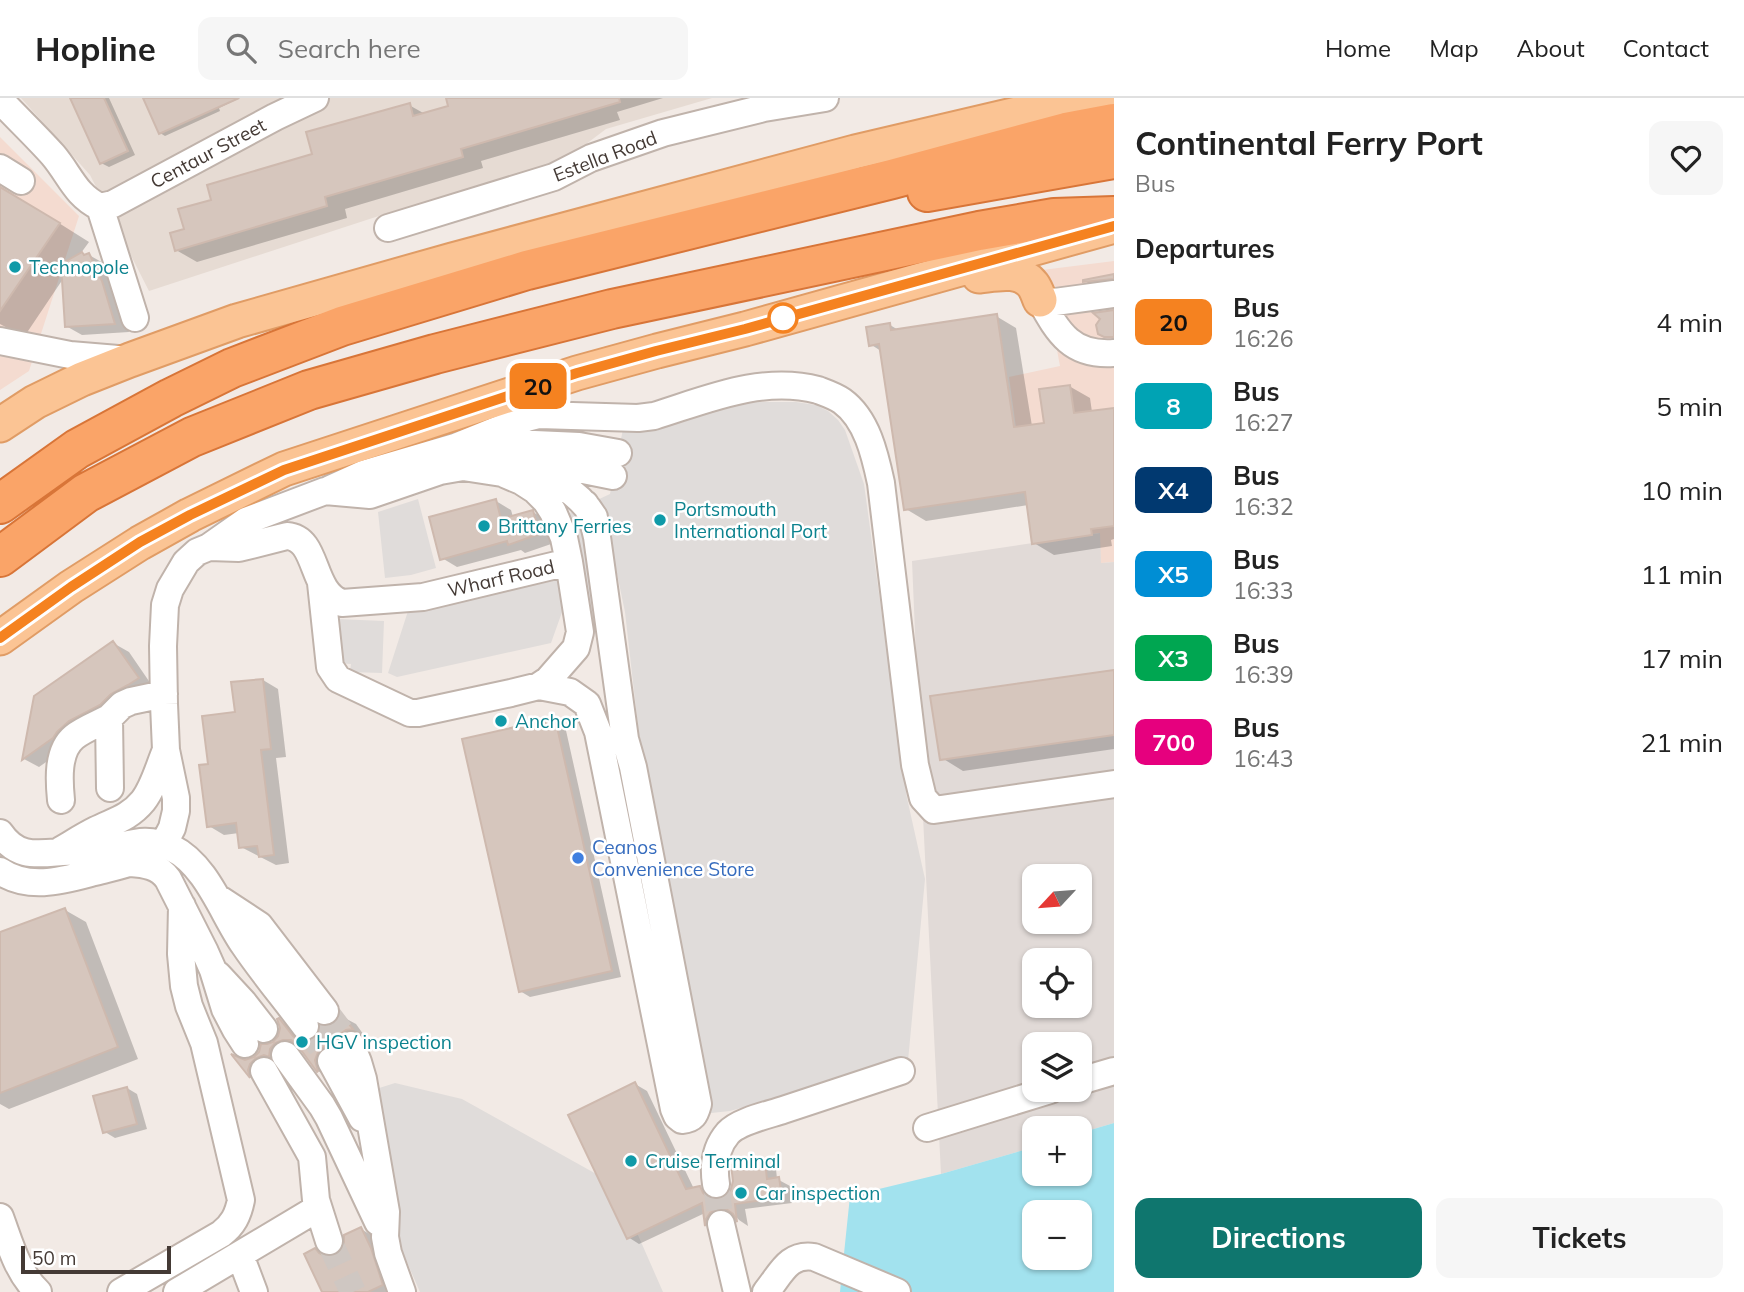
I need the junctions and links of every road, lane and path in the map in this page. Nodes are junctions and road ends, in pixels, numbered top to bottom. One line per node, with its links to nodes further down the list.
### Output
1 (315, 98): 8 (street, Centaur Street)
2 (825, 98): 12 (street, Estella Road)
3 (1103, 98): 5 (main road)
4 (0, 100): 8 (street)
5 (1054, 102): 19 (main road)
6 (1114, 123): 10 (highway)
7 (1114, 159): 10 (highway)
8 (100, 207): 16 (street)
9 (1114, 216): 28 (highway)
10 (738, 218): 25 (highway)
11 (1114, 226): 13 (main road)
12 (388, 228)
13 (916, 282): 15 (main road); 31 (main road)
14 (1114, 294): 15 (street)
15 (1040, 300): 18 (street)
16 (135, 318)
17 (0, 341): 19 (street)
18 (1114, 353)
19 (130, 360): 20 (main road)
20 (0, 425)
21 (454, 447): 22 (street); 24 (street); 36 (street)
22 (521, 450): 23 (street); 23 (street); 23 (street)
23 (617, 455)
24 (318, 493): 26 (street, Wharf Road); 27 (street); 29 (street, Wharf Road); 32 (street)
25 (0, 504)
26 (209, 547): 27 (street); 33 (street, Wharf Road)
27 (308, 551): 30 (street)
28 (7, 552)
29 (569, 562): 30 (street, Wharf Road); 32 (street)
30 (321, 583): 32 (street)
31 (0, 638)
32 (539, 686)
33 (164, 694): 34 (street); 35 (street, Wharf Road)
34 (109, 718): 37 (street); 38 (street)
35 (166, 750): 40 (street, Wharf Road); 41 (street, Wharf Road)
36 (1114, 784)
37 (110, 788)
38 (61, 800)
39 (3, 844): 41 (street)
40 (163, 845): 41 (street); 42 (street); 43 (street)
41 (57, 852)
42 (130, 863): 44 (street); 45 (street)
43 (194, 866): 46 (street); 47 (street)
44 (0, 871)
45 (182, 906): 46 (street); 49 (street)
46 (209, 961): 48 (street); 49 (street)
47 (315, 1018)
48 (255, 1037)
49 (204, 1043): 66 (street)
50 (351, 1045): 57 (street)
51 (331, 1061): 57 (street)
52 (901, 1071): 58 (street)
53 (1114, 1071): 54 (street)
54 (1092, 1077)
55 (1022, 1099): 56 (street)
56 (927, 1128)
57 (374, 1145): 62 (street)
58 (716, 1184)
59 (318, 1208): 62 (street); 63 (street); 64 (street)
60 (0, 1217): 65 (street)
61 (721, 1224): 70 (street)
62 (385, 1237): 69 (street)
63 (329, 1241)
64 (240, 1255): 67 (street); 68 (street)
65 (38, 1292)
66 (121, 1292)
67 (177, 1292)
68 (254, 1292)
69 (402, 1292)
70 (737, 1292)
71 (766, 1292): 72 (street)
72 (897, 1292)

